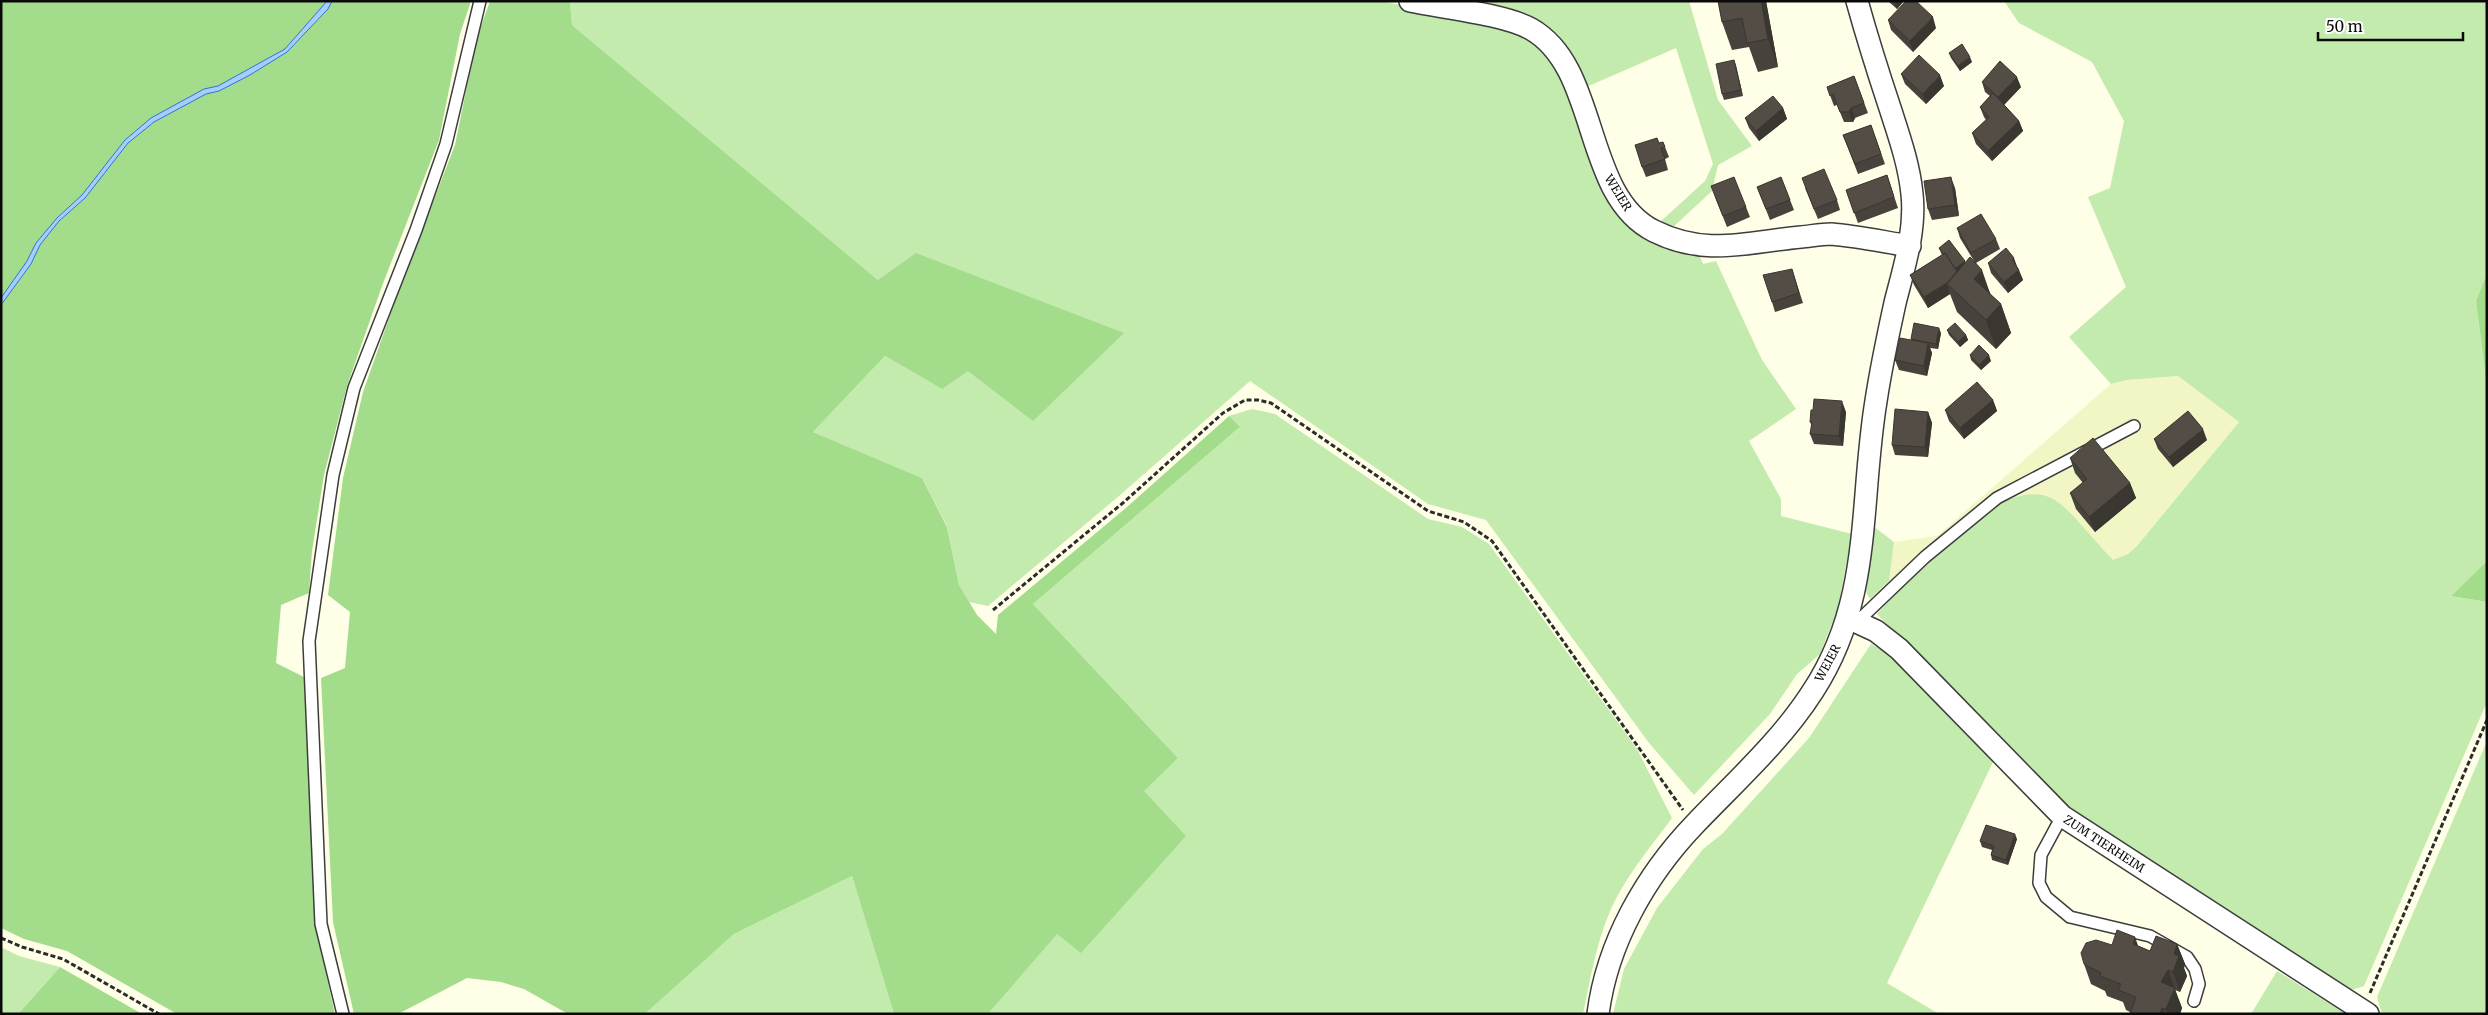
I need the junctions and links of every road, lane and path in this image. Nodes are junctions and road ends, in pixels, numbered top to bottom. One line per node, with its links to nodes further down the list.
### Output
1 (480, 1): 15 (lane)
2 (1410, 1): 4 (street, WEIER)
3 (1858, 1): 4 (street, WEIER)
4 (1910, 246): 7 (street, WEIER)
5 (2134, 426): 7 (lane)
6 (993, 610): 10 (path)
7 (1853, 619): 9 (street, ZUM TIERHEIM); 10 (street, WEIER)
8 (2487, 720): 13 (path)
9 (2062, 816): 12 (lane); 13 (street, ZUM TIERHEIM)
10 (1694, 825): 16 (street, WEIER)
11 (1, 938): 14 (path)
12 (2194, 1001)
13 (2365, 1012)
14 (159, 1014)
15 (343, 1014)
16 (1598, 1014)

